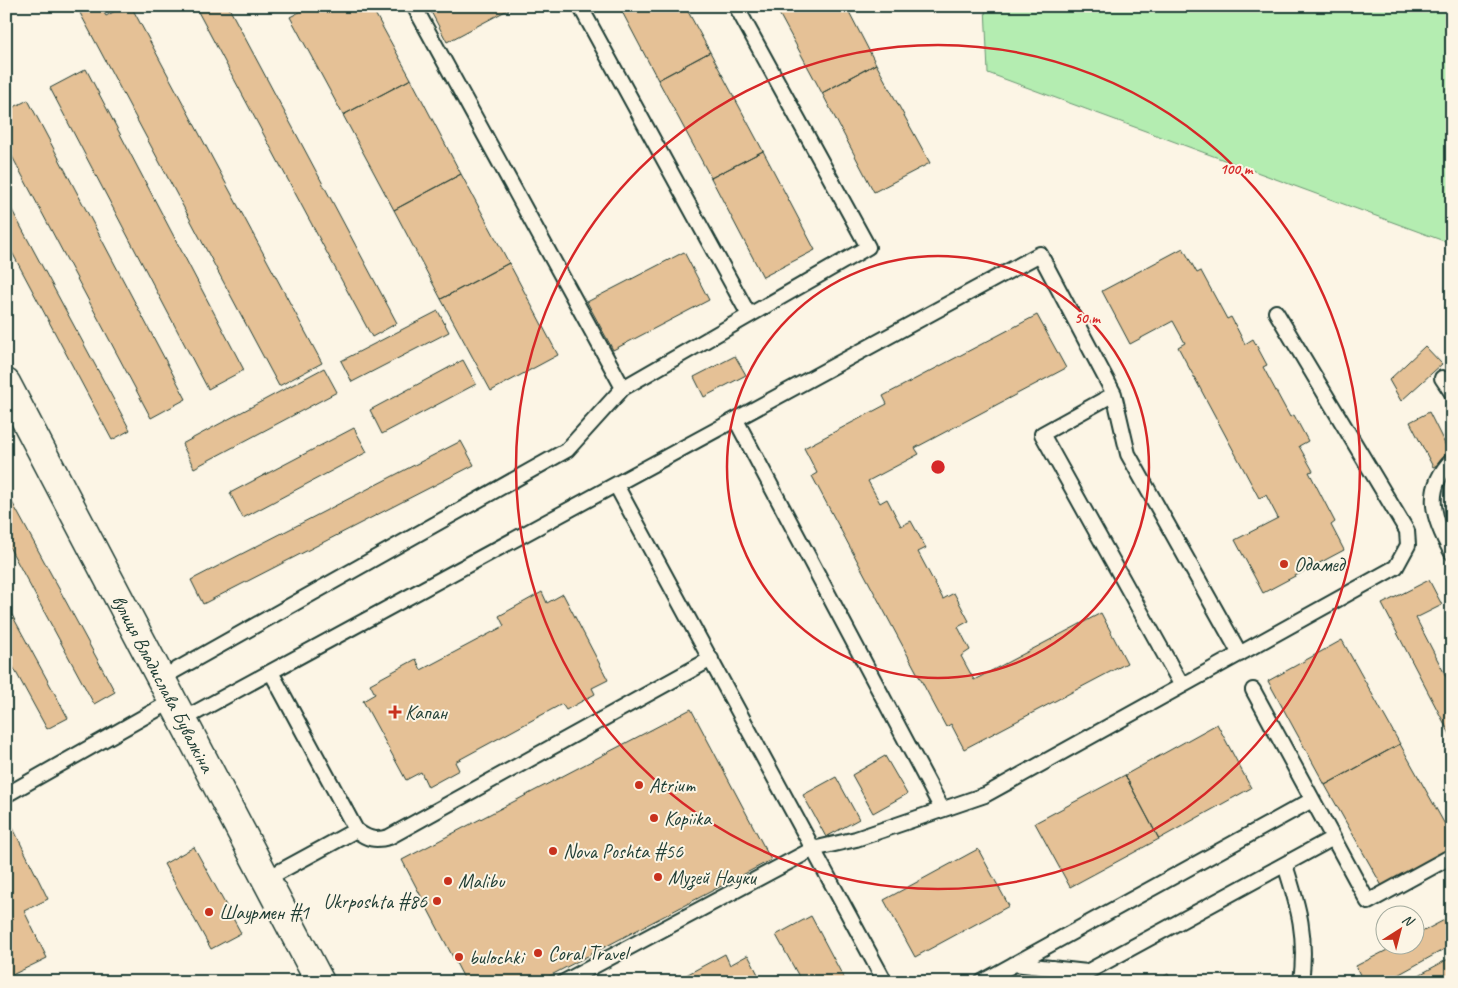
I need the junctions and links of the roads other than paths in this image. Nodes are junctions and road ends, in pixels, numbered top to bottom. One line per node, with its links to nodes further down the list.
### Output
1 (414, 6): 8 (lane)
2 (580, 6): 5 (lane)
3 (736, 6): 5 (lane)
4 (1276, 312): 15 (lane)
5 (749, 315): 8 (lane)
6 (1452, 382): 9 (lane)
7 (6, 383): 20 (street, вулиця Владислава Бувалкіна)
8 (623, 388): 20 (lane)
9 (1452, 393)
10 (1114, 394): 11 (lane); 15 (lane); 18 (lane)
11 (736, 420): 13 (lane); 23 (lane)
12 (1452, 460): 14 (lane)
13 (616, 485): 16 (lane); 17 (lane)
14 (1452, 553)
15 (1240, 654): 18 (lane)
16 (710, 659): 24 (lane); 26 (lane)
17 (271, 672): 20 (lane); 24 (lane)
18 (1182, 686): 23 (lane)
19 (1253, 690): 22 (lane)
20 (171, 700): 21 (lane); 29 (street, вулиця Владислава Бувалкіна)
21 (6, 795)
22 (1312, 800): 25 (lane); 30 (lane)
23 (942, 809): 26 (lane)
24 (356, 830): 29 (lane)
25 (1333, 838): 27 (lane); 28 (lane)
26 (813, 849): 33 (lane); 34 (lane)
27 (1452, 856)
28 (1285, 865): 31 (lane); 37 (lane)
29 (266, 879): 32 (street, вулиця Владислава Бувалкіна)
30 (1014, 964): 31 (lane); 35 (lane)
31 (1053, 968): 36 (lane)
32 (320, 982)
33 (564, 982)
34 (885, 982)
35 (982, 982)
36 (1061, 982)
37 (1301, 982)

